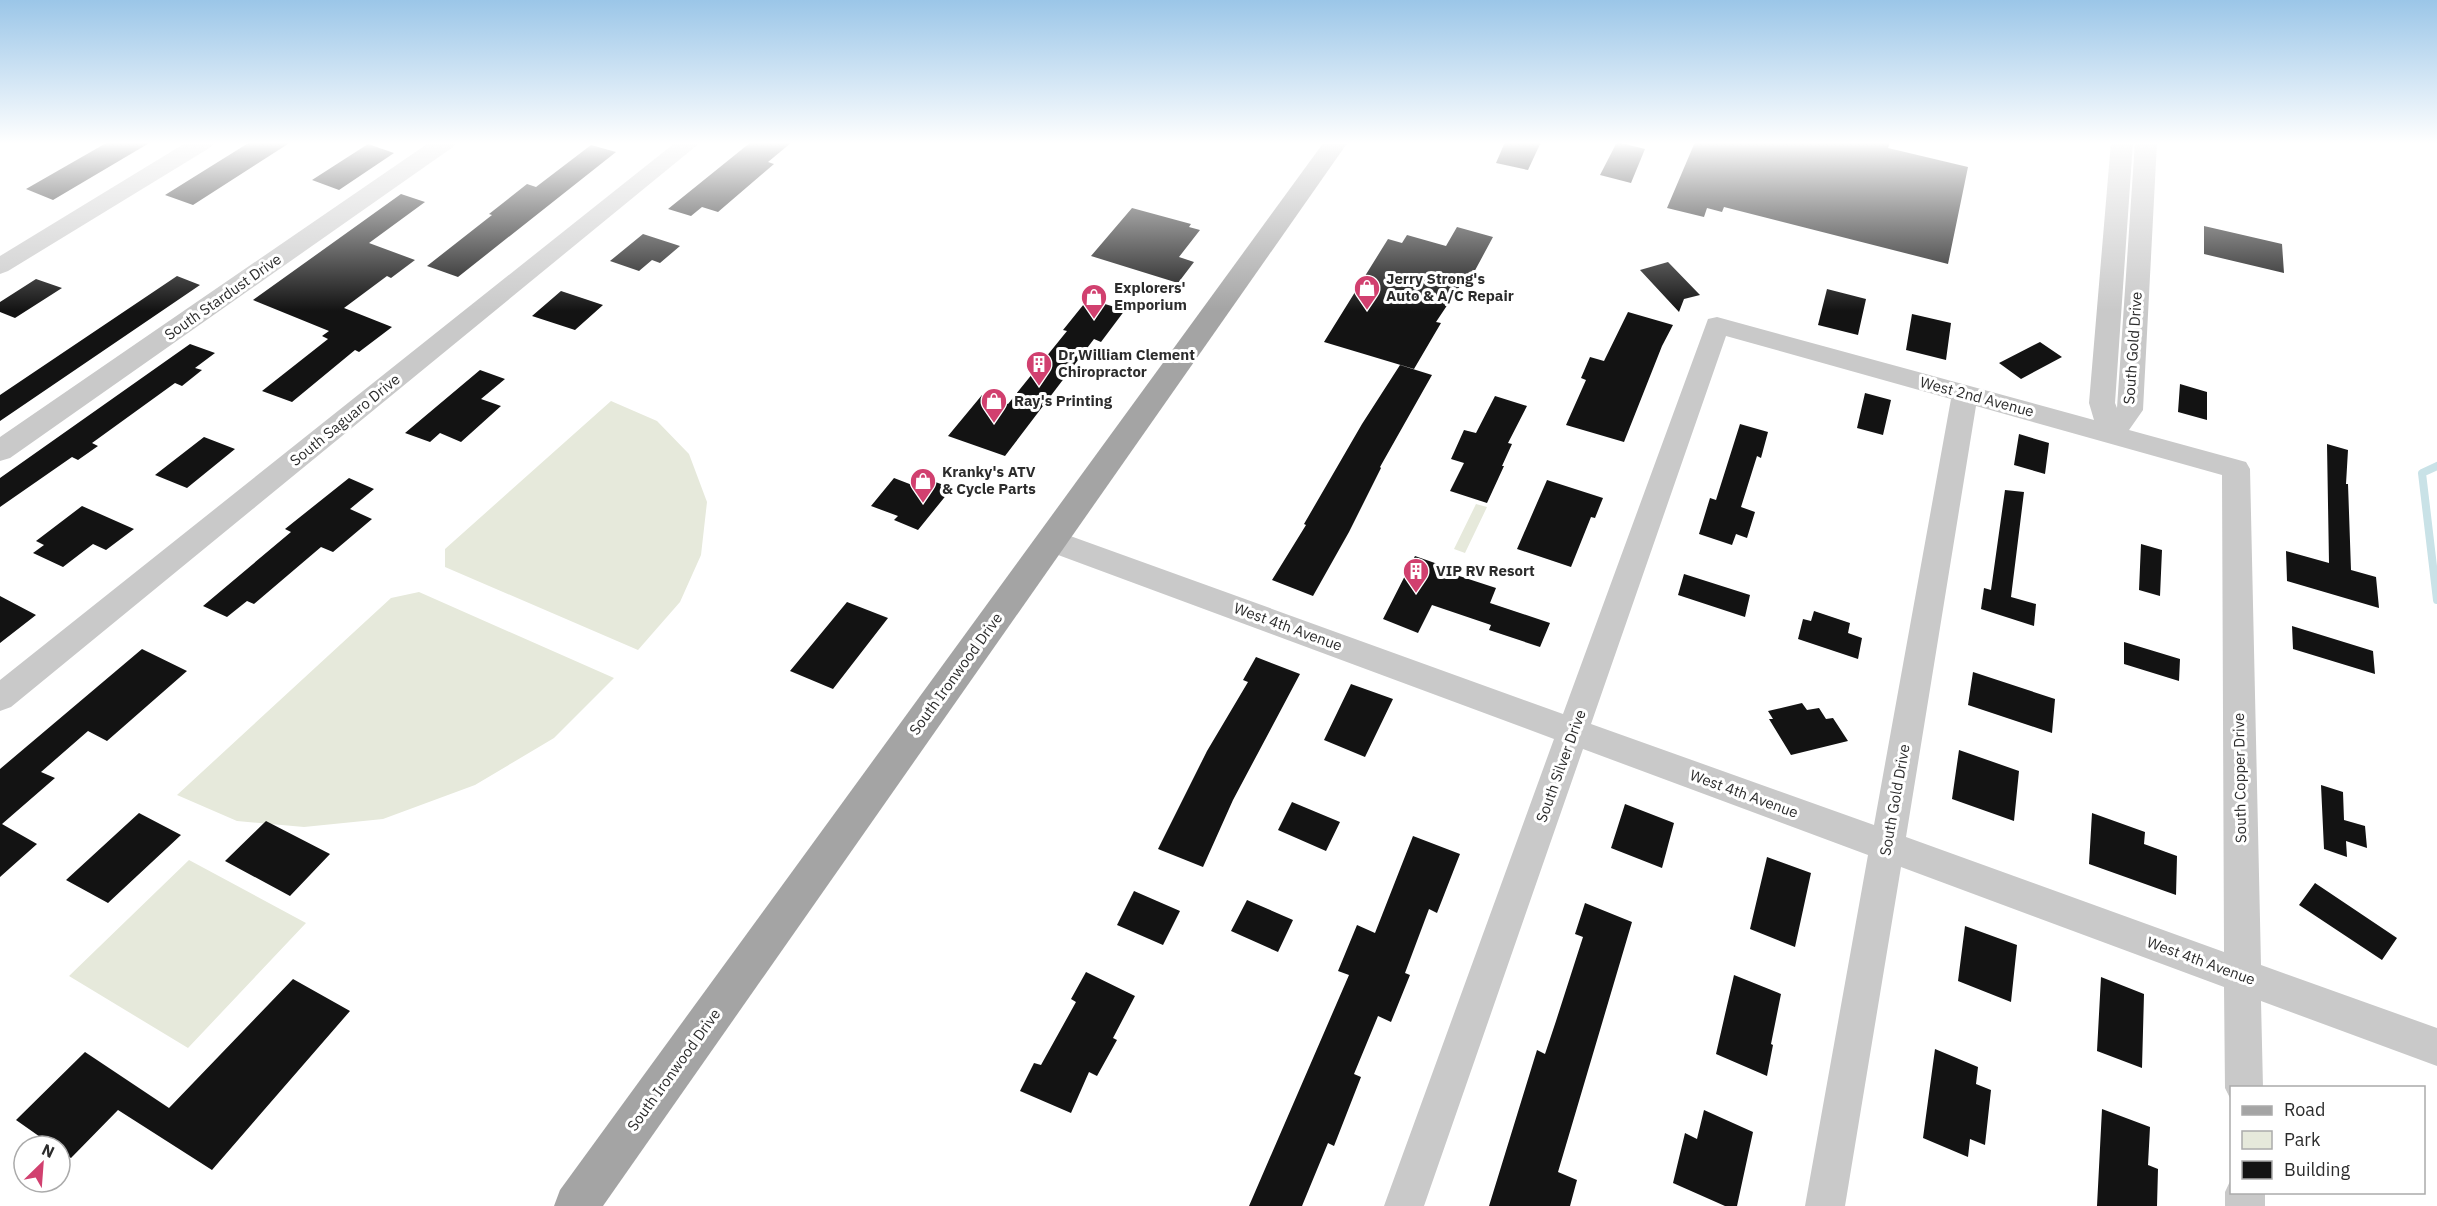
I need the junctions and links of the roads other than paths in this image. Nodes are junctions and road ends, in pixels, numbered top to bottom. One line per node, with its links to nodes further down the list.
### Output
1 (111, 198): 7 (street)
2 (364, 198): 13 (street, South Stardust Drive)
3 (620, 198): 16 (street, South Saguaro Drive)
4 (1296, 198): 15 (main road, South Ironwood Drive)
5 (2118, 198): 8 (street, South Gold Drive)
6 (2143, 198): 9 (street, South Gold Drive)
7 (0, 266)
8 (2110, 310): 9 (street); 12 (street, South Gold Drive)
9 (2136, 316): 12 (street, South Gold Drive)
10 (1717, 325): 11 (street, West 2nd Avenue); 17 (street, South Silver Drive)
11 (1965, 394): 12 (street, West 2nd Avenue); 18 (street, South Gold Drive)
12 (2111, 434): 14 (street, West 2nd Avenue)
13 (0, 451)
14 (2236, 469): 19 (street, South Copper Drive)
15 (1052, 541): 17 (street, West 4th Avenue); 22 (main road, South Ironwood Drive)
16 (0, 698)
17 (1574, 730): 18 (street, West 4th Avenue); 23 (street, South Silver Drive)
18 (1887, 846): 19 (street, West 4th Avenue); 24 (street, South Gold Drive)
19 (2242, 977): 20 (street, West 4th Avenue); 21 (street, South Copper Drive)
20 (2437, 1047)
21 (2244, 1086)
22 (576, 1206)
23 (1404, 1206)
24 (1825, 1206)

